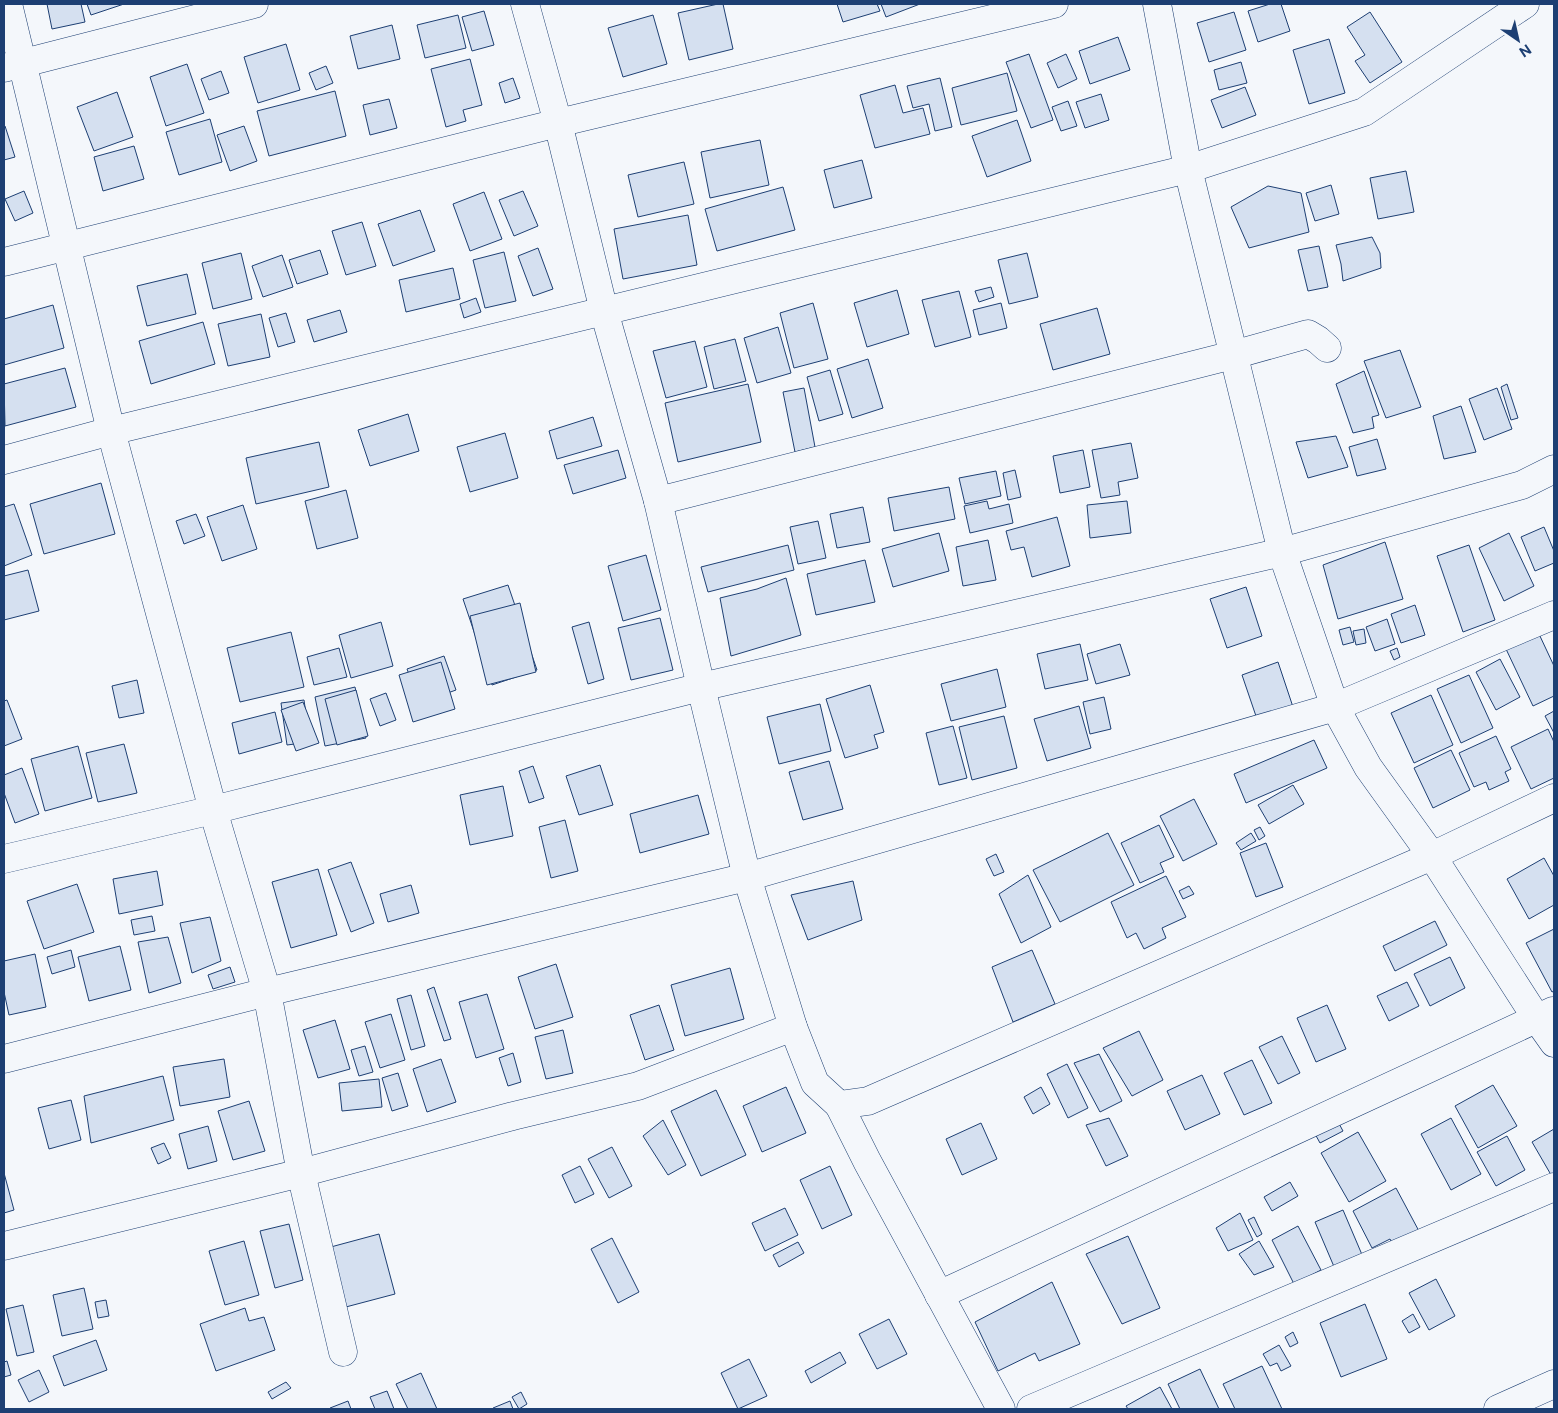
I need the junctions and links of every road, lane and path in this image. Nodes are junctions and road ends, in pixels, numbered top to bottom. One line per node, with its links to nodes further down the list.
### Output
1 (8, 4): 7 (street)
2 (254, 4): 7 (street)
3 (525, 4): 8 (street)
4 (1054, 4): 8 (street)
5 (1157, 4): 9 (street)
6 (1525, 4): 9 (street)
7 (13, 65): 10 (street)
8 (558, 123): 10 (street); 12 (street)
9 (1188, 169): 12 (street); 14 (street)
10 (67, 246): 11 (street); 15 (street)
11 (4, 262)
12 (604, 311): 15 (street); 18 (street)
13 (1327, 348): 14 (street)
14 (1233, 355): 18 (street); 19 (street)
15 (112, 431): 16 (street); 24 (street)
16 (4, 460)
17 (1554, 469): 19 (street)
18 (658, 501): 21 (street)
19 (1282, 552): 21 (street); 22 (street)
20 (1554, 615): 22 (street)
21 (701, 687): 24 (street); 27 (street)
22 (1335, 707): 25 (street); 27 (street)
23 (1554, 798): 25 (street)
24 (213, 810): 26 (street); 28 (street)
25 (1432, 856): 29 (street); 33 (street)
26 (4, 859)
27 (748, 877): 28 (street); 30 (street)
28 (267, 992): 32 (street); 34 (street)
29 (1546, 1015): 31 (street); 37 (street)
30 (794, 1027): 33 (street); 34 (street)
31 (1554, 1043)
32 (4, 1059)
33 (839, 1105): 37 (street)
34 (301, 1172): 36 (street); 38 (street)
35 (1554, 1187): 41 (street)
36 (4, 1246)
37 (939, 1295): 40 (street)
38 (343, 1352)
39 (1554, 1384): 42 (street)
40 (1001, 1409)
41 (1032, 1409)
42 (1498, 1409)

